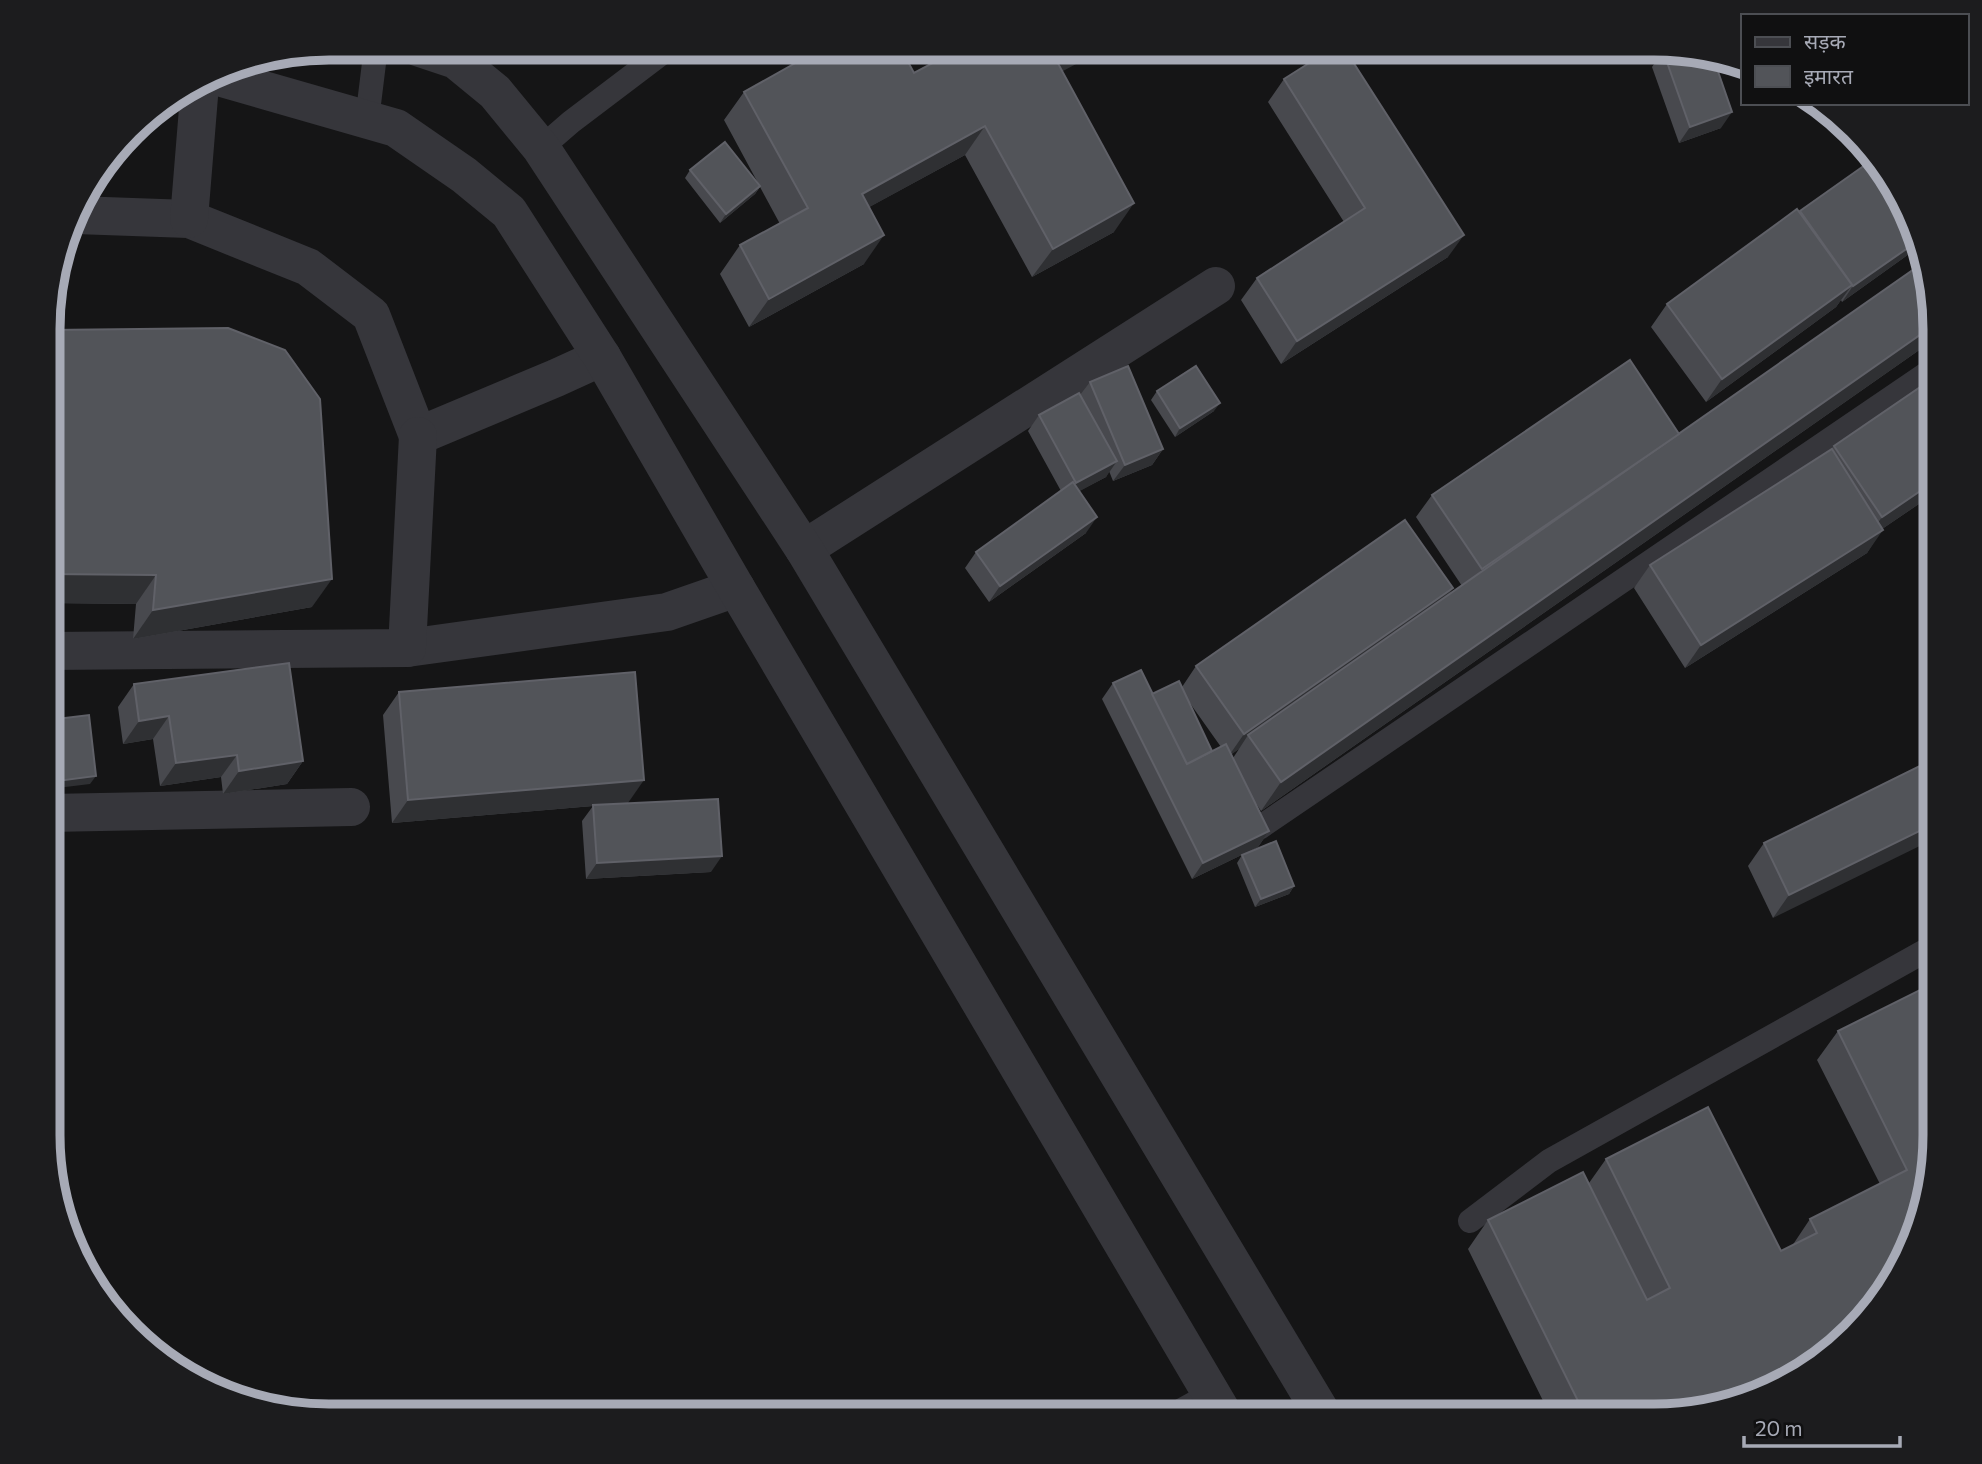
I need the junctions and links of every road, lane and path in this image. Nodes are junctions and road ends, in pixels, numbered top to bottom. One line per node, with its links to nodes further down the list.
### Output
1 (374, 60): 6 (lane)
2 (456, 60): 7 (street)
3 (653, 60): 7 (lane)
4 (229, 79): 6 (street)
5 (199, 93): 9 (street)
6 (367, 120): 11 (street)
7 (541, 148): 14 (street)
8 (85, 215): 9 (street)
9 (190, 219): 13 (street)
10 (1216, 286): 14 (street)
11 (601, 357): 13 (street); 15 (street)
12 (1923, 376): 20 (lane)
13 (418, 436): 16 (street)
14 (804, 549): 24 (street)
15 (736, 588): 16 (street); 23 (street)
16 (407, 648): 17 (street)
17 (60, 651)
18 (351, 807): 19 (street)
19 (60, 813)
20 (1259, 828)
21 (1923, 952): 22 (lane)
22 (1470, 1221)
23 (1218, 1405)
24 (1317, 1405)

